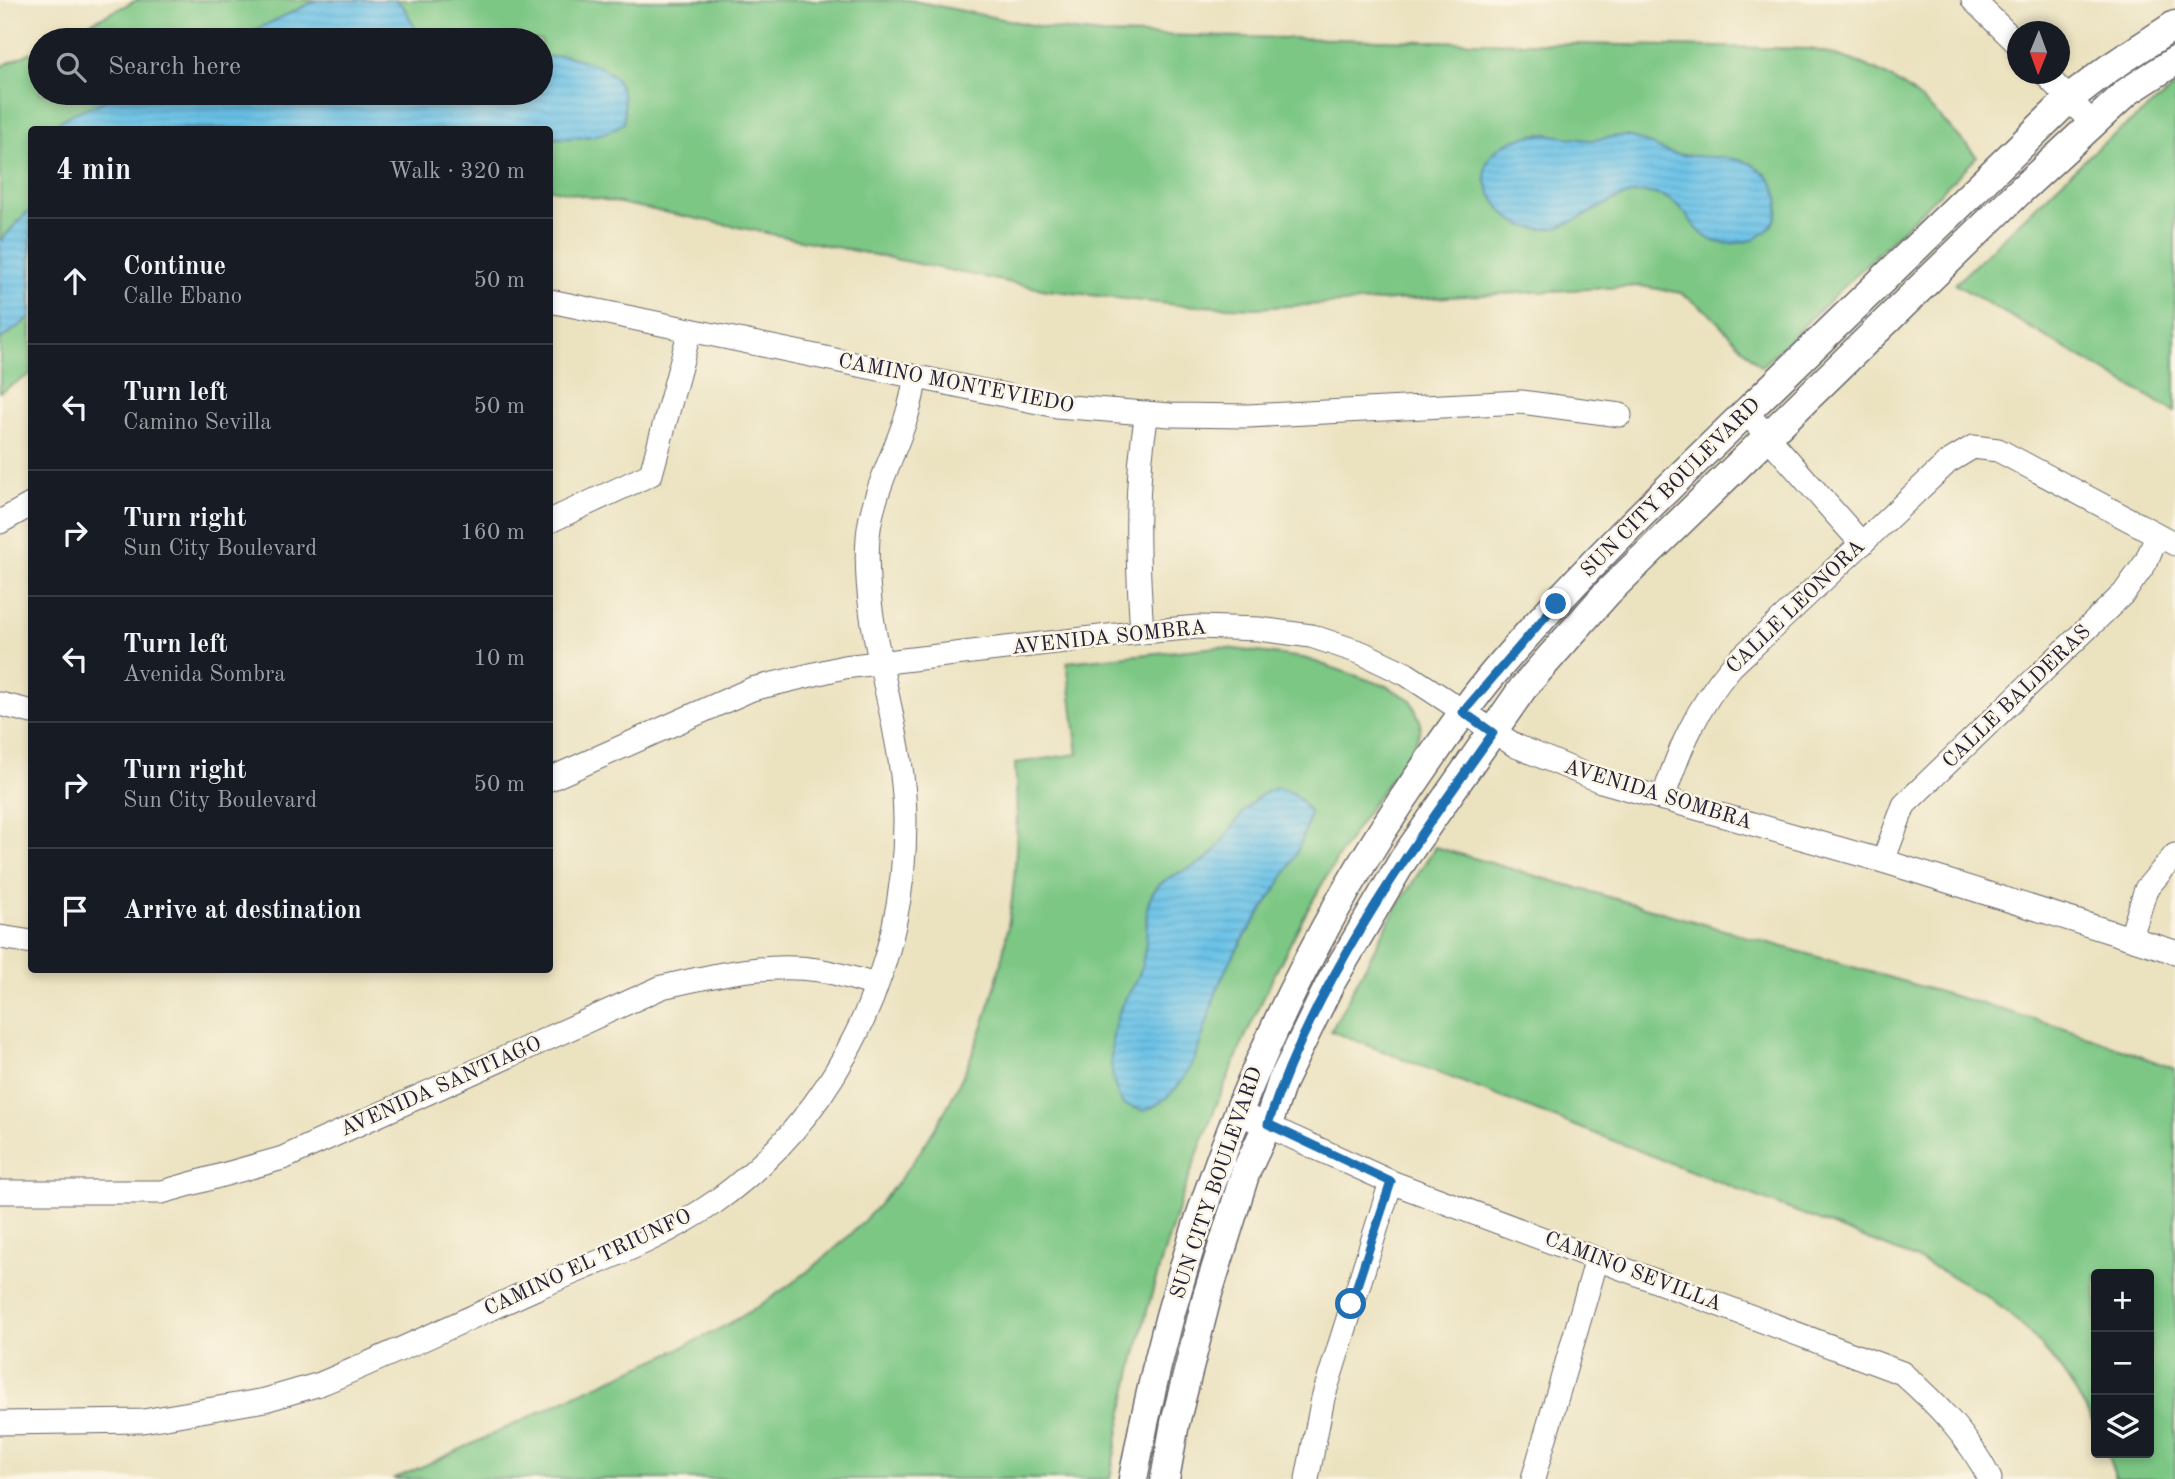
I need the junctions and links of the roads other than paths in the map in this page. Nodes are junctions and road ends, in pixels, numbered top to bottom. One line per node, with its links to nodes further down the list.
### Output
1 (1973, 0): 3 (street)
2 (2175, 25): 6 (street, SUN CITY BOULEVARD)
3 (2007, 33)
4 (2175, 61): 7 (street, SUN CITY BOULEVARD)
5 (2055, 84): 6 (street)
6 (2069, 99): 7 (street); 11 (street, SUN CITY BOULEVARD)
7 (2093, 124): 14 (street, SUN CITY BOULEVARD)
8 (553, 302): 9 (street, CAMINO MONTEVIEDO)
9 (691, 330): 10 (street, CAMINO MONTEVIEDO); 16 (street)
10 (915, 377): 12 (street, CAMINO MONTEVIEDO); 21 (street, CAMINO EL TRIUNFO)
11 (1746, 412): 14 (street); 24 (street, SUN CITY BOULEVARD)
12 (1147, 413): 13 (street, CAMINO MONTEVIEDO); 20 (street)
13 (1620, 415)
14 (1768, 438): 19 (street); 25 (street, SUN CITY BOULEVARD)
15 (28, 506): 17 (street)
16 (553, 520)
17 (0, 522)
18 (2166, 539): 19 (street, CALLE LEONORA); 29 (street, CALLE BALDERAS)
19 (1862, 544): 27 (street, CALLE LEONORA)
20 (1142, 632): 21 (street, AVENIDA SOMBRA); 24 (street, AVENIDA SOMBRA)
21 (881, 663): 26 (street, AVENIDA SOMBRA); 34 (street, CAMINO EL TRIUNFO)
22 (0, 704): 23 (street)
23 (28, 711)
24 (1463, 712): 25 (street, AVENIDA SOMBRA); 35 (street, SUN CITY BOULEVARD)
25 (1493, 733): 27 (street, AVENIDA SOMBRA); 36 (street, SUN CITY BOULEVARD)
26 (553, 778)
27 (1662, 799): 29 (street, AVENIDA SOMBRA)
28 (2175, 855): 31 (street)
29 (1883, 861): 31 (street, AVENIDA SOMBRA)
30 (0, 937): 32 (street)
31 (2130, 937): 33 (street, AVENIDA SOMBRA)
32 (28, 941)
33 (2175, 952)
34 (876, 985): 38 (street, AVENIDA SANTIAGO); 40 (street, CAMINO EL TRIUNFO)
35 (1237, 1112): 36 (street, CAMINO SEVILLA); 41 (street, SUN CITY BOULEVARD)
36 (1268, 1124): 37 (street, CAMINO SEVILLA); 42 (street, SUN CITY BOULEVARD)
37 (1391, 1182): 39 (street, CAMINO SEVILLA); 43 (street)
38 (0, 1192)
39 (1597, 1259): 44 (street); 45 (street, CAMINO SEVILLA)
40 (0, 1423)
41 (1133, 1479)
42 (1165, 1479)
43 (1307, 1479)
44 (1533, 1479)
45 (1990, 1479)

